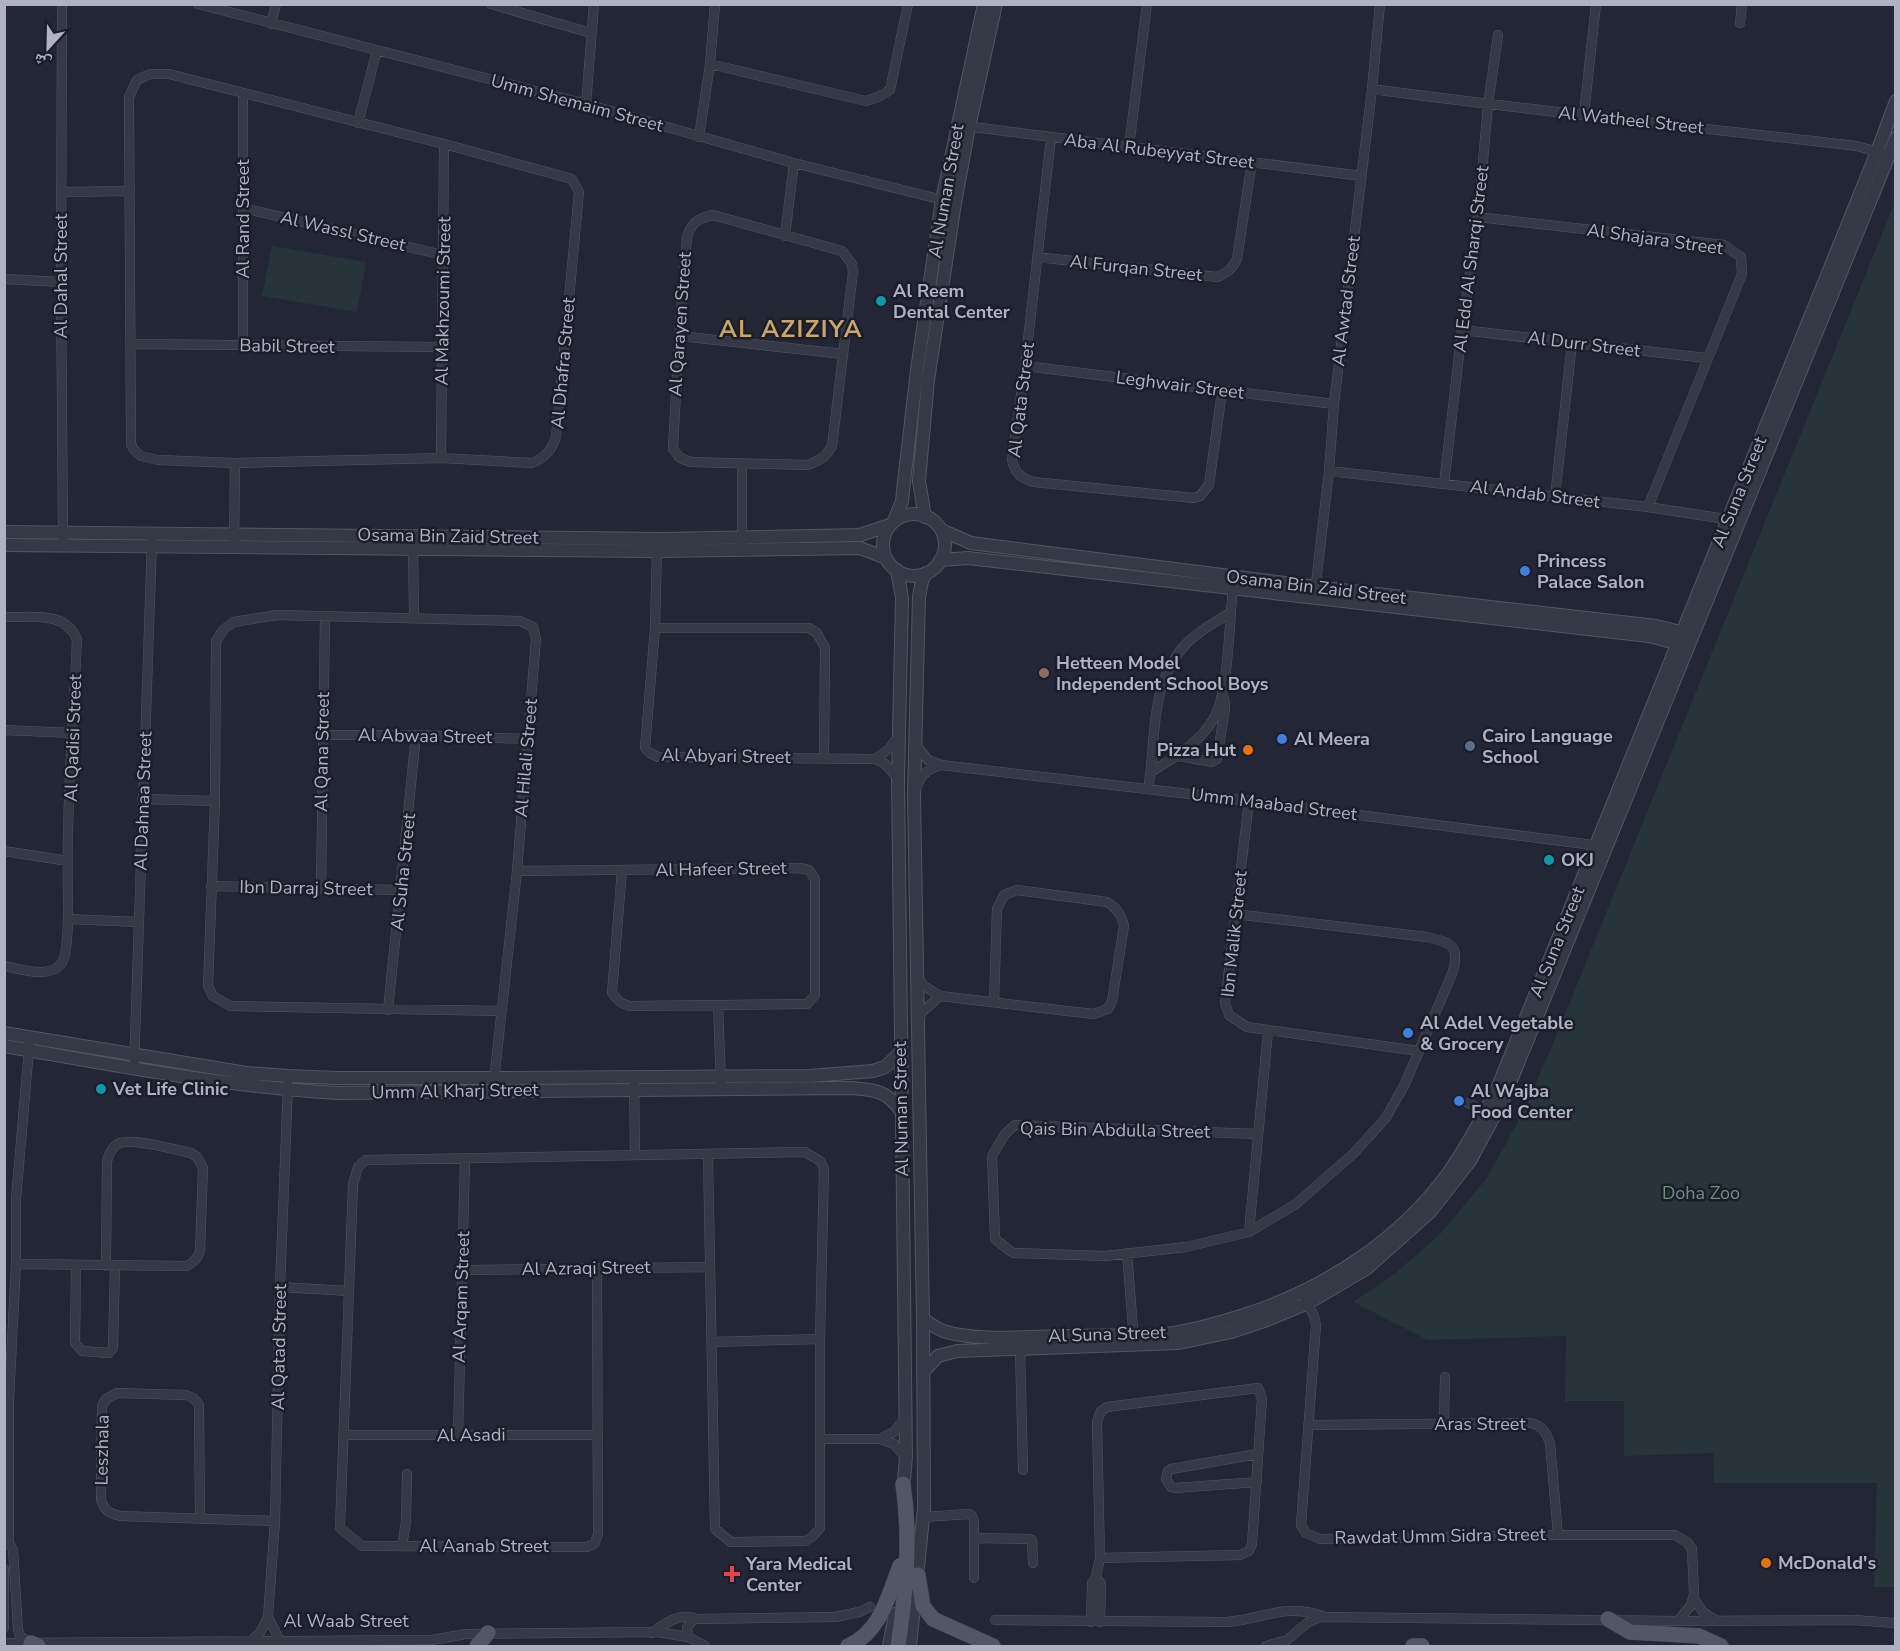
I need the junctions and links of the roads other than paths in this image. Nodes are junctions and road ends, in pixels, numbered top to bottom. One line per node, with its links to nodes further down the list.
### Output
1 (62, 4): 39 (street, Al Dahal Street)
2 (198, 4): 16 (street, Umm Shemaim Street)
3 (276, 4): 16 (street)
4 (491, 4): 14 (street)
5 (594, 4): 17 (street)
6 (715, 4): 20 (street)
7 (908, 4): 20 (street)
8 (984, 4): 28 (street, Al Numan Street)
9 (996, 4): 28 (street, Al Numan Street)
10 (1147, 4): 33 (street)
11 (1380, 4): 21 (street, Al Awtad Street)
12 (1596, 4): 26 (street)
13 (1742, 4): 15 (street)
14 (504, 6): 17 (street)
15 (1740, 23)
16 (271, 24): 19 (street, Umm Shemaim Street)
17 (591, 33): 24 (street)
18 (1497, 34): 25 (street, Al Edd Al Sharqi Street)
19 (377, 50): 24 (street, Umm Shemaim Street); 27 (street)
20 (710, 64): 29 (street)
21 (1372, 89): 25 (street, Al Watheel Street); 37 (street, Al Awtad Street)
22 (243, 93): 27 (street, Al Dhafra Street); 38 (street, Al Dhafra Street); 42 (street, Al Rand Street)
23 (1896, 100): 34 (street, Al Suna Street)
24 (586, 104): 29 (street, Umm Shemaim Street)
25 (1488, 105): 26 (street, Al Watheel Street); 43 (street, Al Edd Al Sharqi Street)
26 (1584, 114): 34 (street, Al Watheel Street)
27 (358, 123): 32 (street, Al Dhafra Street)
28 (963, 126): 30 (street, Aba Al Rubeyyat Street); 40 (street, Al Numan Street); 41 (street, Al Numan Street)
29 (699, 137): 36 (street, Umm Shemaim Street)
30 (1050, 138): 33 (street, Aba Al Rubeyyat Street); 46 (street, Al Qata Street)
31 (1896, 138): 34 (street, Al Suna Street)
32 (444, 144): 45 (street, Al Makhzoumi Street); 60 (street, Al Dhafra Street)
33 (1129, 147): 35 (street, Aba Al Rubeyyat Street)
34 (1883, 154): 68 (street, Al Suna Street)
35 (1252, 161): 37 (street, Aba Al Rubeyyat Street); 46 (street, Al Furqan Street)
36 (794, 163): 40 (street, Umm Shemaim Street); 44 (street)
37 (1362, 176): 59 (street, Al Awtad Street)
38 (130, 191): 39 (street); 51 (street, Al Dhafra Street)
39 (62, 192): 48 (street, Al Dahal Street)
40 (942, 200): 41 (street, Umm Shemaim Street); 69 (street, Al Numan Street)
41 (955, 203): 67 (street, Al Numan Street)
42 (243, 208): 45 (street, Al Wassl Street); 53 (street, Al Rand Street)
43 (1478, 217): 49 (street, Al Edd Al Sharqi Street); 56 (street, Al Shajara Street)
44 (785, 236): 50 (street, Al Qarayen Street); 55 (street, Al Qarayen Street)
45 (443, 255): 54 (street, Al Makhzoumi Street)
46 (1037, 257): 57 (street, Al Qata Street)
47 (4, 279): 48 (street)
48 (61, 282): 72 (street, Al Dahal Street)
49 (1462, 330): 52 (street, Al Durr Street); 64 (street, Al Edd Al Sharqi Street)
50 (679, 336): 55 (street); 62 (street, Al Qarayen Street)
51 (132, 344): 53 (street, Babil Street); 61 (street, Al Dhafra Street)
52 (1572, 344): 56 (street, Al Durr Street); 65 (street)
53 (243, 345): 54 (street, Babil Street)
54 (442, 347): 60 (street, Al Makhzoumi Street)
55 (843, 354): 62 (street, Al Qarayen Street)
56 (1706, 358): 66 (street, Al Shajara Street)
57 (1025, 366): 58 (street, Leghwair Street); 58 (street, Al Qata Street)
58 (1222, 391): 59 (street, Leghwair Street)
59 (1334, 404): 63 (street, Al Awtad Street)
60 (441, 458): 61 (street, Al Dhafra Street)
61 (235, 463): 74 (street)
62 (742, 464): 76 (street)
63 (1329, 471): 64 (street, Al Andab Street); 87 (street, Al Awtad Street)
64 (1444, 484): 65 (street, Al Andab Street)
65 (1555, 497): 66 (street, Al Andab Street)
66 (1648, 507): 68 (street, Al Andab Street)
67 (925, 517): 69 (street); 70 (street)
68 (1733, 522): 93 (street, Al Suna Street)
69 (892, 523): 76 (street, Osama Bin Zaid Street); 82 (street)
70 (941, 530): 83 (street); 87 (street, Osama Bin Zaid Street)
71 (4, 532): 72 (street, Osama Bin Zaid Street)
72 (63, 533): 73 (street, Osama Bin Zaid Street); 79 (street, Al Dahal Street)
73 (152, 534): 74 (street, Osama Bin Zaid Street); 80 (street, Al Dahnaa Street)
74 (234, 534): 75 (street, Osama Bin Zaid Street); 81 (street)
75 (413, 542): 78 (street, Osama Bin Zaid Street); 81 (street, Osama Bin Zaid Street); 91 (street)
76 (742, 544): 78 (street, Osama Bin Zaid Street); 82 (street, Osama Bin Zaid Street)
77 (4, 545): 79 (street, Osama Bin Zaid Street)
78 (657, 545): 92 (street, Al Abyari Street)
79 (63, 547): 80 (street, Osama Bin Zaid Street)
80 (152, 547): 81 (street, Osama Bin Zaid Street); 110 (street, Al Dahnaa Street)
81 (234, 548)
82 (886, 558): 84 (street)
83 (940, 560): 85 (street); 86 (street, Osama Bin Zaid Street)
84 (897, 570): 85 (street); 99 (street, Al Numan Street)
85 (926, 573): 101 (street, Al Numan Street)
86 (1233, 589): 87 (street, Osama Bin Zaid Street); 88 (street)
87 (1315, 593): 93 (street, Osama Bin Zaid Street)
88 (1231, 612): 94 (street); 106 (street)
89 (325, 616): 91 (street, Al Hilali Street); 97 (street, Al Qana Street); 111 (street, Al Hilali Street)
90 (4, 617): 96 (street, Al Qadisi Street)
91 (414, 618): 100 (street, Al Hilali Street)
92 (655, 628): 103 (street); 103 (street, Al Abyari Street)
93 (1685, 639): 113 (street, Al Suna Street)
94 (1222, 693): 102 (street); 102 (street)
95 (4, 730): 96 (street)
96 (73, 732): 115 (street, Al Qadisi Street)
97 (322, 735): 98 (street, Al Abwaa Street); 119 (street, Al Qana Street)
98 (416, 735): 100 (street, Al Abwaa Street); 120 (street, Al Suha Street)
99 (898, 737): 104 (street); 107 (street, Al Numan Street)
100 (528, 739): 116 (street, Al Hilali Street)
101 (914, 742): 105 (street, Umm Maabad Street); 109 (street, Al Numan Street)
102 (1178, 756): 106 (street)
103 (824, 757): 104 (street, Al Abyari Street)
104 (875, 759): 107 (street)
105 (941, 765): 108 (street, Umm Maabad Street); 109 (street)
106 (1151, 772): 108 (street)
107 (898, 778): 137 (street, Al Numan Street)
108 (1148, 789): 112 (street, Umm Maabad Street)
109 (914, 794): 125 (street, Al Numan Street)
110 (142, 799): 111 (street); 123 (street, Al Dahnaa Street)
111 (215, 801): 118 (street, Al Hilali Street)
112 (1249, 801): 113 (street, Umm Maabad Street); 121 (street, Ibn Malik Street)
113 (1602, 846): 146 (street, Al Suna Street); 163 (street, Al Suna Street)
114 (4, 851): 115 (street)
115 (68, 861): 122 (street, Al Qadisi Street)
116 (518, 870): 117 (street, Al Hafeer Street); 130 (street, Al Hilali Street)
117 (622, 870): 128 (street, Al Hafeer Street); 128 (street, Al Hafeer Street)
118 (210, 886): 119 (street, Ibn Darraj Street); 129 (street, Al Hilali Street)
119 (321, 888): 120 (street, Ibn Darraj Street)
120 (401, 890): 129 (street, Al Suha Street)
121 (1235, 914): 132 (street, Ibn Malik Street); 136 (street, Qais Bin Abdulla Street)
122 (68, 919): 123 (street); 124 (street, Al Qadisi Street)
123 (138, 922): 138 (street, Al Dahnaa Street)
124 (4, 966)
125 (917, 976): 126 (street); 131 (street, Al Numan Street)
126 (940, 996): 127 (street); 131 (street)
127 (994, 1001): 127 (street)
128 (718, 1005): 140 (street)
129 (388, 1010): 130 (street, Al Hilali Street)
130 (501, 1011): 142 (street, Al Hilali Street)
131 (918, 1022): 164 (street, Al Numan Street)
132 (1268, 1031): 136 (street, Ibn Malik Street); 147 (street)
133 (4, 1033): 134 (street, Umm Al Kharj Street)
134 (29, 1044): 135 (street, Umm Al Kharj Street); 138 (street, Umm Al Kharj Street); 152 (street)
135 (4, 1046)
136 (1419, 1051): 153 (street, Qais Bin Abdulla Street)
137 (900, 1053): 140 (street, Umm Al Kharj Street); 145 (street, Al Numan Street)
138 (135, 1062): 139 (street, Umm Al Kharj Street); 143 (street, Umm Al Kharj Street)
139 (288, 1076): 142 (street, Umm Al Kharj Street); 143 (street, Al Qatad Street)
140 (721, 1082): 141 (street, Umm Al Kharj Street); 145 (street, Umm Al Kharj Street)
141 (634, 1083): 142 (street, Umm Al Kharj Street); 148 (street)
142 (494, 1084): 143 (street, Umm Al Kharj Street)
143 (288, 1090): 161 (street, Al Qatad Street)
144 (1468, 1103): 146 (street)
145 (901, 1111): 172 (street, Al Numan Street)
146 (1485, 1111): 163 (street, Al Suna Street)
147 (1258, 1134): 153 (street); 154 (street, Qais Bin Abdulla Street)
148 (635, 1155): 149 (street, Al Aanab Street); 150 (street, Al Aanab Street)
149 (708, 1155): 158 (street, Al Aanab Street); 165 (street, Al Aanab Street)
150 (465, 1159): 160 (street, Al Arqam Street); 162 (street, Al Aanab Street)
151 (4, 1198): 152 (street)
152 (16, 1199): 155 (street)
153 (1248, 1232): 154 (street, Qais Bin Abdulla Street)
154 (1127, 1253): 166 (street)
155 (16, 1264): 156 (street); 171 (street)
156 (76, 1265): 157 (street); 157 (street)
157 (111, 1266): 157 (street)
158 (710, 1267): 159 (street, Al Azraqi Street); 167 (street, Al Aanab Street)
159 (597, 1268): 160 (street, Al Azraqi Street); 176 (street, Al Aanab Street)
160 (462, 1270): 177 (street, Al Arqam Street)
161 (280, 1287): 162 (street); 188 (street, Al Qatad Street)
162 (349, 1291): 175 (street, Al Aanab Street)
163 (1305, 1299): 166 (street, Al Suna Street); 174 (street, Rawdat Umm Sidra Street)
164 (923, 1319): 166 (street, Al Suna Street); 169 (street, Al Numan Street)
165 (820, 1339): 167 (street); 178 (street, Al Aanab Street)
166 (1134, 1340): 168 (street, Al Suna Street)
167 (712, 1342): 178 (street, Al Aanab Street)
168 (1020, 1348): 169 (street, Al Suna Street); 182 (street)
169 (923, 1372): 186 (street, Al Numan Street)
170 (1445, 1377): 173 (street)
171 (7, 1399): 191 (street)
172 (905, 1417): 179 (street); 181 (street, Al Numan Street)
173 (1444, 1424): 174 (street, Aras Street); 189 (street, Aras Street)
174 (1308, 1425): 189 (street, Rawdat Umm Sidra Street)
175 (344, 1435): 177 (street, Al Asadi); 192 (street, Al Aanab Street)
176 (598, 1435): 177 (street, Al Asadi); 192 (street, Al Aanab Street)
177 (458, 1436)
178 (820, 1439): 179 (street)
179 (880, 1439): 181 (street)
180 (1258, 1454): 184 (street); 184 (street); 193 (street)
181 (906, 1458): 185 (street, Al Numan Street)
182 (1023, 1470)
183 (407, 1474): 192 (street)
184 (1257, 1482): 193 (street)
185 (903, 1484): 195 (street, Al Numan Street); 224 (main road)
186 (923, 1517): 190 (street); 197 (street, Al Numan Street)
187 (200, 1518): 187 (street, Leszhala); 188 (street, Leszhala)
188 (275, 1521): 202 (street, Al Qatad Street)
189 (1558, 1534): 199 (street, Rawdat Umm Sidra Street)
190 (974, 1538): 194 (street); 198 (street)
191 (7, 1546): 219 (street)
192 (402, 1546)
193 (1100, 1558): 209 (street)
194 (1034, 1563)
195 (900, 1566): 222 (main road); 223 (street, Al Numan Street)
196 (4, 1569): 211 (street)
197 (918, 1575): 225 (street, Al Numan Street); 226 (main road)
198 (974, 1578)
199 (1694, 1599): 207 (street); 208 (street)
200 (870, 1607): 204 (street)
201 (1282, 1611): 203 (street); 209 (street); 212 (street)
202 (268, 1617): 216 (street); 217 (street)
203 (1328, 1617): 205 (street); 212 (street)
204 (698, 1618): 214 (street); 215 (street)
205 (1608, 1619): 207 (street); 230 (main road)
206 (995, 1620): 209 (street)
207 (1678, 1621): 208 (street)
208 (1716, 1621): 210 (street)
209 (1095, 1622)
210 (1896, 1623)
211 (4, 1628)
212 (1301, 1628): 227 (street)
213 (488, 1633): 214 (street, Al Waab Street); 217 (street, Al Waab Street); 220 (main road)
214 (651, 1633): 215 (street, Al Waab Street)
215 (688, 1636): 221 (street, Al Waab Street)
216 (251, 1641): 217 (street, Al Waab Street); 219 (street, Al Waab Street)
217 (280, 1641)
218 (4, 1643): 219 (street, Al Waab Street)
219 (35, 1645)
220 (477, 1647)
221 (705, 1647)
222 (848, 1647)
223 (890, 1647)
224 (898, 1647)
225 (909, 1647)
226 (993, 1647)
227 (1266, 1647)
228 (1413, 1647): 229 (main road)
229 (1422, 1647)
230 (1721, 1647)

